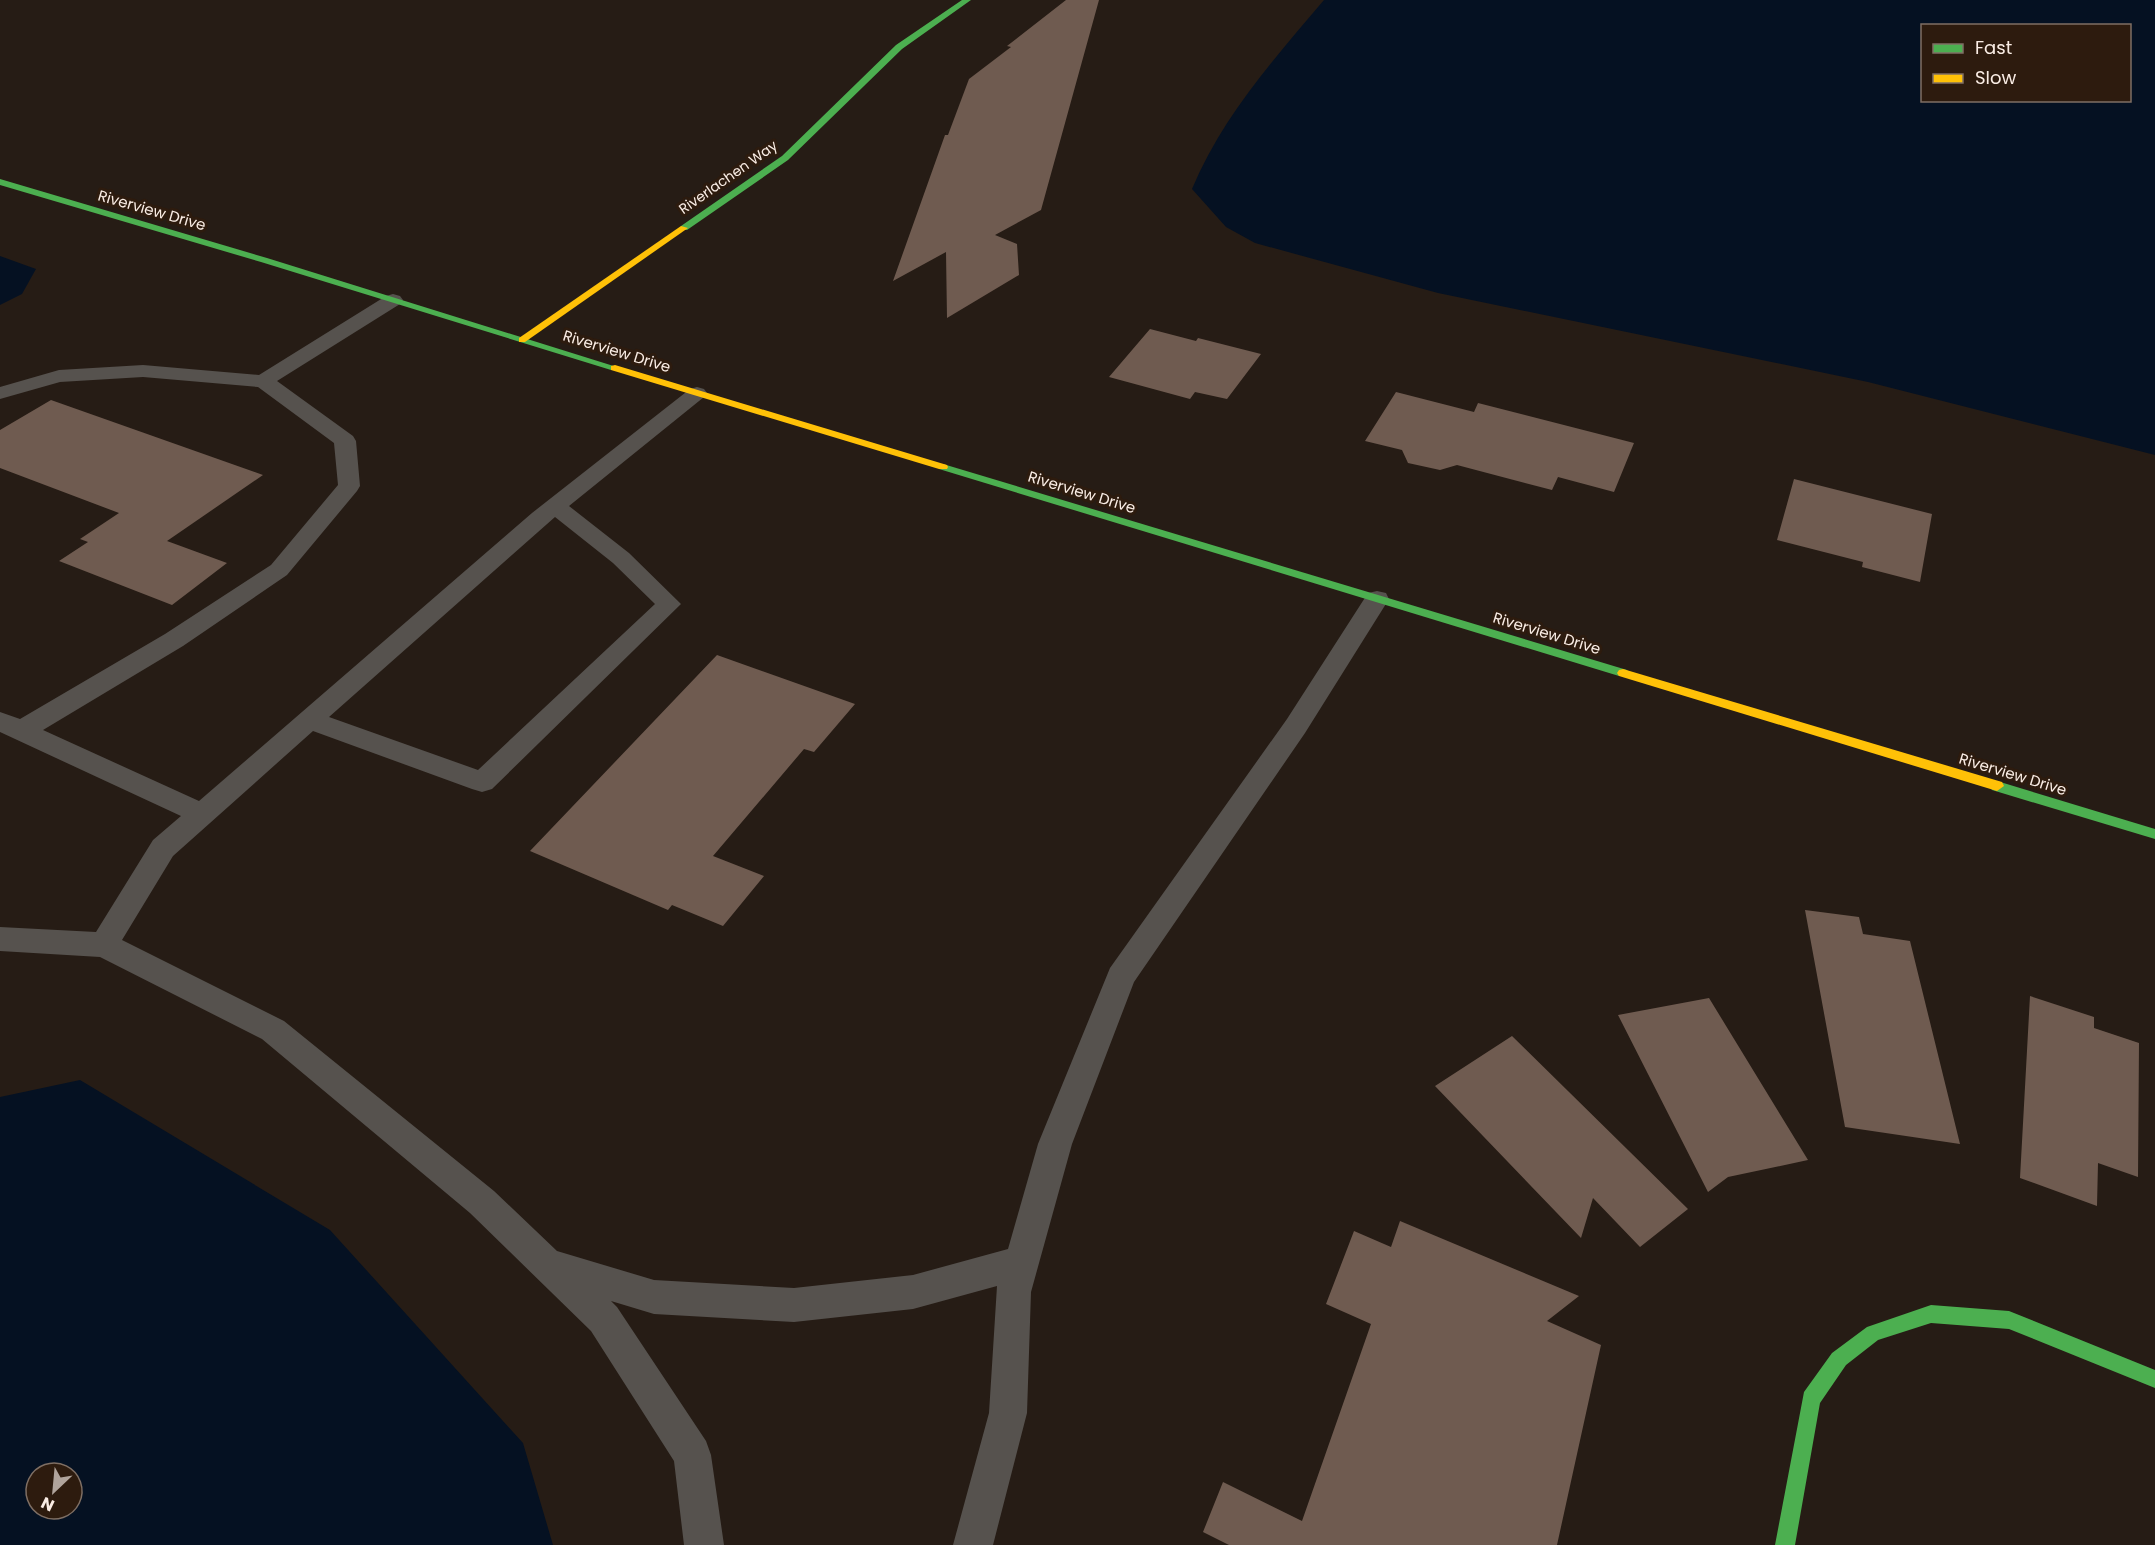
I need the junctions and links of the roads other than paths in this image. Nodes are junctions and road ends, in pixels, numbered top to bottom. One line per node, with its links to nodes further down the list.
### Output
1 (967, 0): 4 (street, Riverlachen Way)
2 (0, 182): 3 (street, Riverview Drive)
3 (393, 300): 4 (street, Riverview Drive); 5 (lane)
4 (522, 340): 7 (street, Riverview Drive)
5 (263, 381): 6 (lane); 11 (lane)
6 (0, 393)
7 (697, 393): 8 (lane); 9 (street, Riverview Drive)
8 (555, 506): 10 (lane); 10 (lane)
9 (1377, 599): 13 (street, Riverview Drive); 16 (lane)
10 (309, 720): 12 (lane)
11 (11, 726): 12 (lane)
12 (201, 814): 15 (lane)
13 (2155, 834)
14 (0, 939): 15 (lane)
15 (104, 945): 17 (lane)
16 (1022, 1262): 17 (lane); 20 (lane)
17 (546, 1264): 19 (lane)
18 (2155, 1379): 21 (street)
19 (704, 1545)
20 (973, 1545)
21 (1785, 1545)

